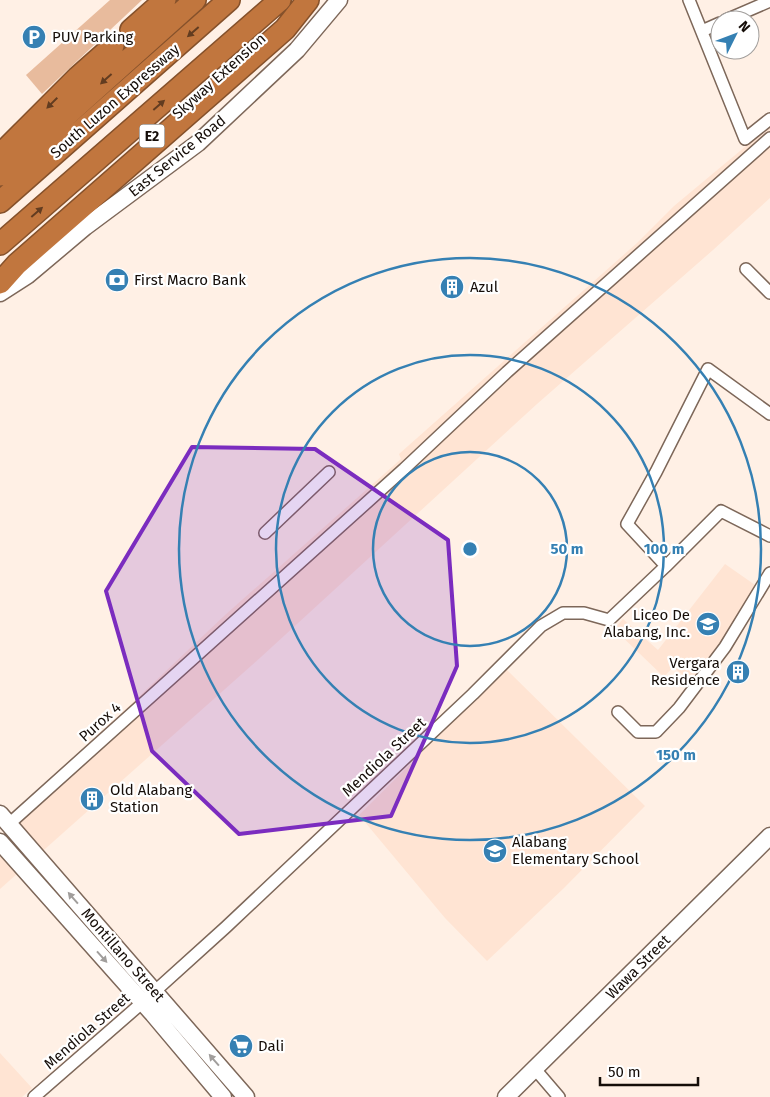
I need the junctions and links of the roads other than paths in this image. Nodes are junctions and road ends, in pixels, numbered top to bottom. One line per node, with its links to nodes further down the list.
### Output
1 (164, 0): 12 (highway)
2 (195, 0): 18 (highway, one-way to 18)
3 (229, 0): 19 (highway, South Luzon Expressway, one-way to 19)
4 (303, 0): 22 (highway, Skyway Extension / E2)
5 (308, 0): 23 (highway)
6 (339, 0): 24 (main road, East Service Road)
7 (689, 0): 13 (street)
8 (770, 1): 10 (street)
9 (274, 6): 20 (highway, E2, one-way to 9)
10 (749, 10)
11 (710, 27): 13 (street)
12 (131, 30)
13 (702, 31): 15 (street)
14 (113, 46): 17 (highway, one-way to 17)
15 (770, 119)
16 (770, 138): 33 (street, Purox 4)
17 (0, 154)
18 (0, 175)
19 (0, 202)
20 (0, 244)
21 (746, 269): 25 (street)
22 (0, 272)
23 (0, 283)
24 (0, 293)
25 (770, 293)
26 (770, 414): 30 (street)
27 (329, 472): 28 (street)
28 (265, 533)
29 (770, 536): 30 (street, Mendiola Street)
30 (666, 566): 38 (street, Mendiola Street)
31 (770, 573): 32 (street)
32 (618, 712)
33 (8, 823): 35 (main road); 36 (main road, Montillano Street)
34 (770, 836): 39 (main road, Wawa Street)
35 (1, 843): 37 (main road, Montillano Street)
36 (30, 848): 37 (main road); 38 (main road, Montillano Street, one-way to 36)
37 (16, 861): 38 (main road, Montillano Street, one-way to 38)
38 (149, 997): 40 (street, Mendiola Street); 41 (main road, Montillano Street); 42 (main road, Montillano Street, one-way to 38)
39 (535, 1069): 43 (main road, Wawa Street); 44 (street)
40 (34, 1097)
41 (223, 1097)
42 (246, 1097)
43 (506, 1097)
44 (559, 1097)

